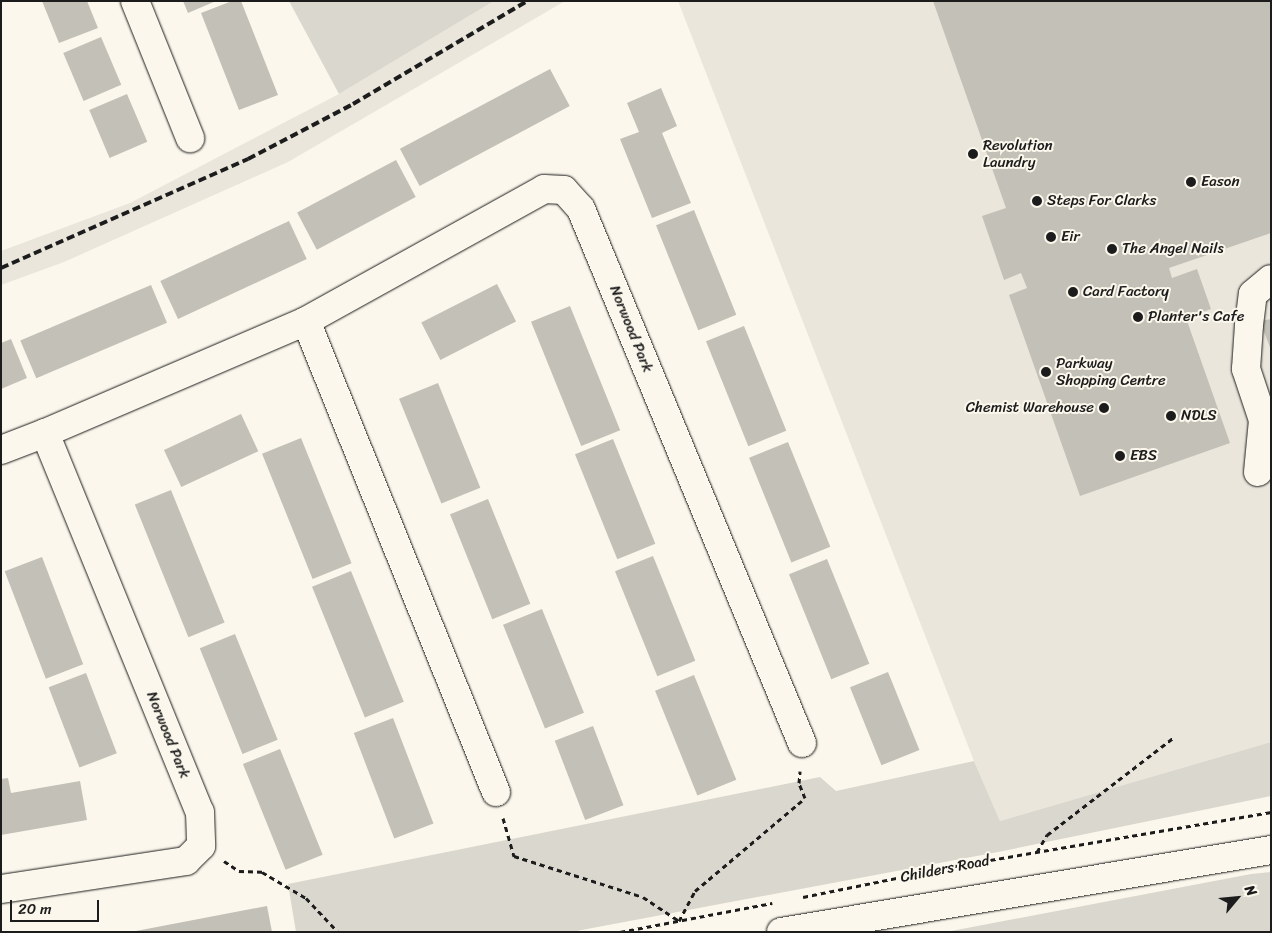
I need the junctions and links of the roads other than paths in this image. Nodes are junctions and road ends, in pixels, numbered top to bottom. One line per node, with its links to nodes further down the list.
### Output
1 (135, 1): 2 (street)
2 (190, 138)
3 (1271, 279): 7 (street)
4 (306, 321): 5 (street, Norwood Park); 8 (street, Norwood Park); 9 (street)
5 (45, 433): 6 (street, Norwood Park); 11 (street, Norwood Park)
6 (1, 450)
7 (1258, 472)
8 (802, 743)
9 (496, 792)
10 (1271, 850): 12 (street)
11 (1, 889)
12 (781, 932)

